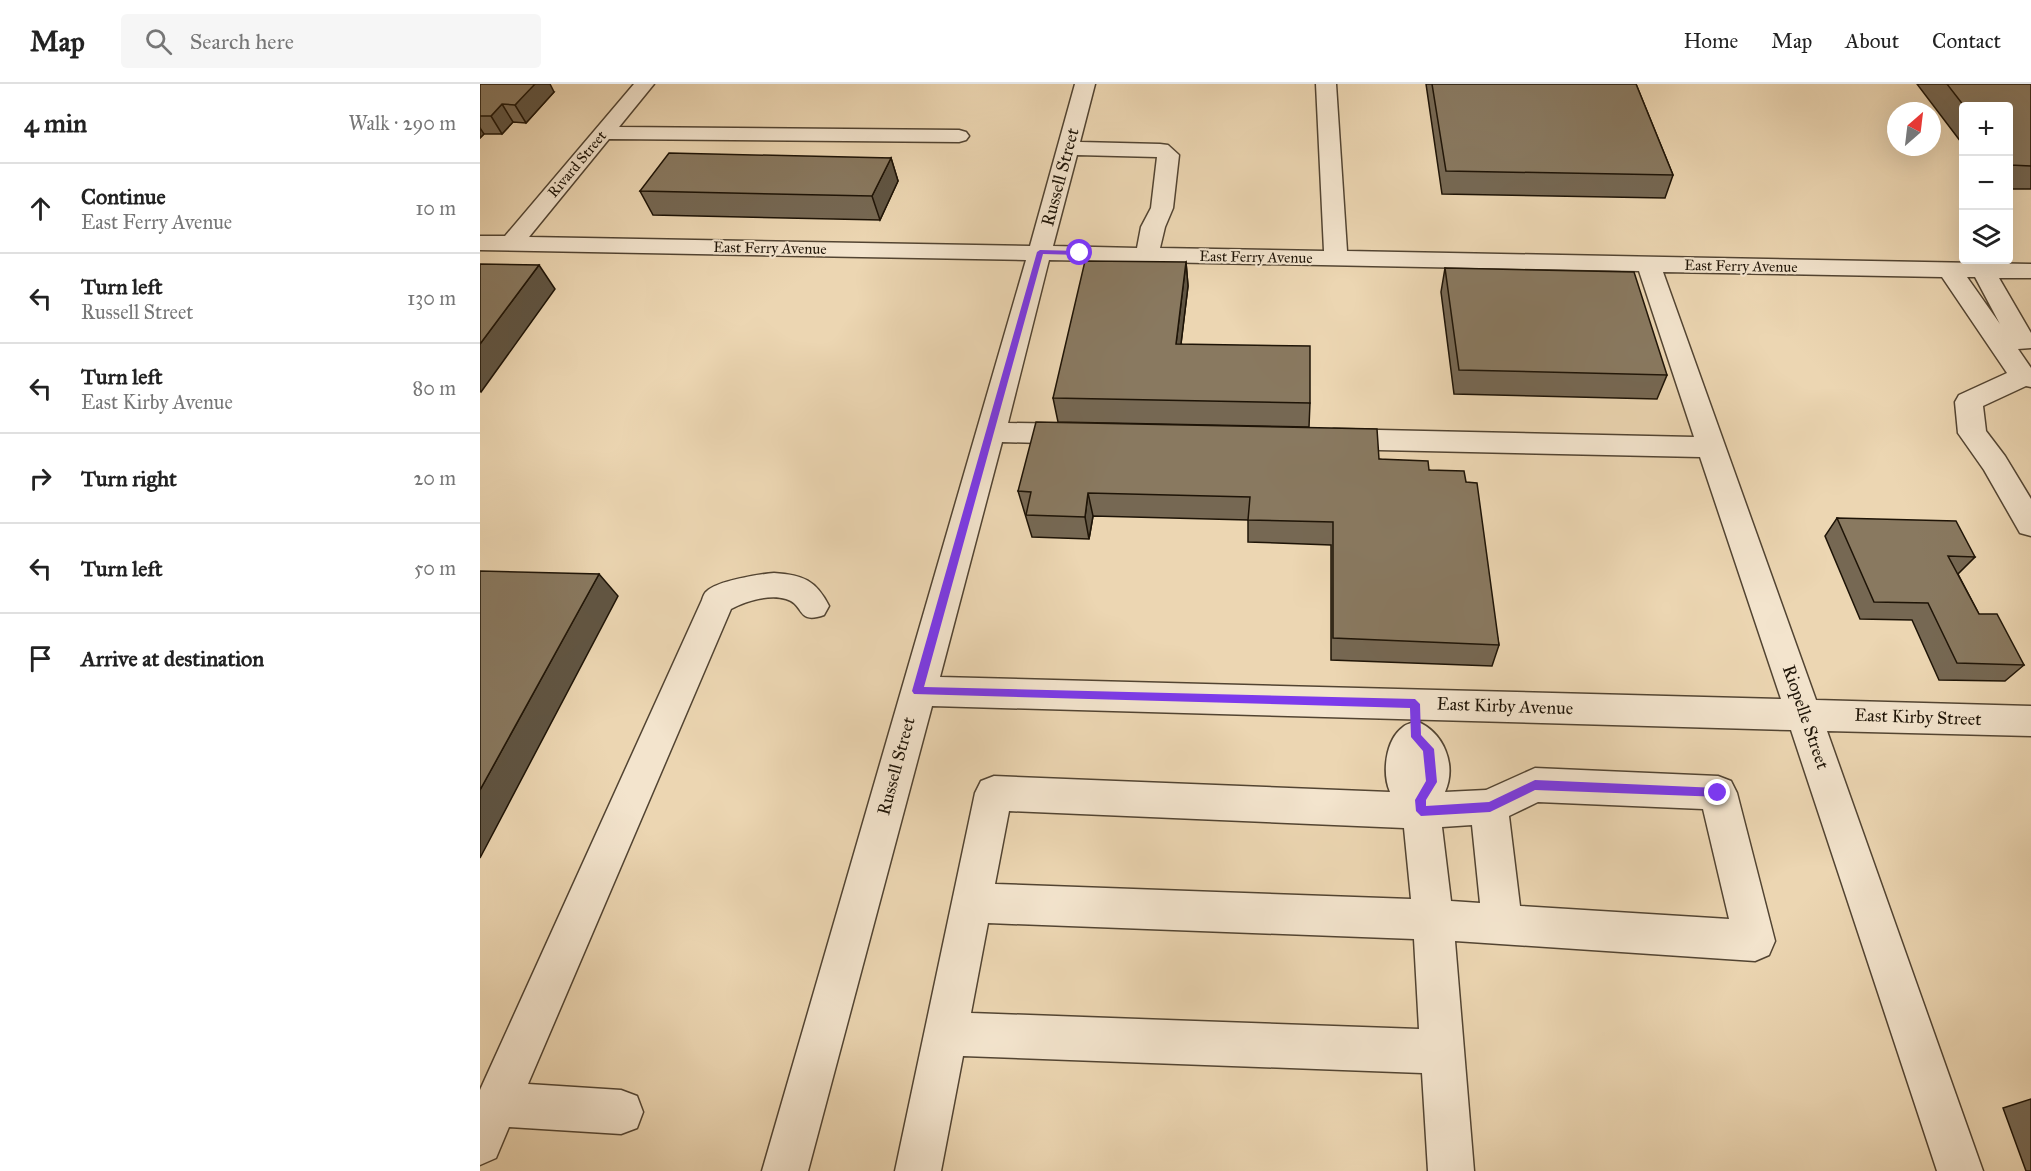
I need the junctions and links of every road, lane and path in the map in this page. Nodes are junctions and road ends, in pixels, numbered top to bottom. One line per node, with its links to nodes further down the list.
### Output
1 (644, 84): 4 (street, Rivard Street)
2 (1085, 84): 6 (street, Russell Street)
3 (1326, 84): 11 (street)
4 (603, 133): 5 (street); 8 (street, Rivard Street)
5 (959, 136)
6 (1068, 148): 9 (street, Russell Street); 10 (street)
7 (480, 243): 8 (street, East Ferry Avenue)
8 (511, 244): 9 (street, East Ferry Avenue)
9 (1040, 252): 10 (street, East Ferry Avenue); 17 (street, Russell Street)
10 (1147, 254): 11 (street, East Ferry Avenue)
11 (1336, 258): 12 (street, East Ferry Avenue)
12 (1649, 265): 13 (street, East Ferry Avenue); 20 (street, Riopelle Street)
13 (1950, 270): 14 (street, East Ferry Avenue); 16 (street)
14 (1983, 270): 15 (street, East Ferry Avenue); 16 (street)
15 (2031, 271)
16 (2028, 369): 21 (street)
17 (991, 432): 18 (street); 23 (street, Russell Street)
18 (1106, 435)
19 (1308, 439): 20 (street)
20 (1713, 447): 24 (street, Riopelle Street)
21 (2031, 525)
22 (813, 606): 35 (street)
23 (917, 691): 25 (street, East Kirby Avenue); 36 (street, Russell Street)
24 (1805, 714): 25 (street, East Kirby Avenue); 26 (street, East Kirby Street); 39 (street, Riopelle Street)
25 (1416, 720): 27 (street)
26 (2031, 720)
27 (1421, 805): 28 (street); 29 (street); 30 (street)
28 (1490, 807): 31 (street); 31 (street)
29 (973, 903): 30 (street); 32 (street)
30 (1432, 920): 31 (street); 33 (street)
31 (1502, 924)
32 (946, 1034): 33 (street); 37 (street)
33 (1441, 1052): 38 (street)
34 (621, 1112): 35 (street)
35 (488, 1123)
36 (785, 1171)
37 (918, 1171)
38 (1451, 1171)
39 (1960, 1171)

